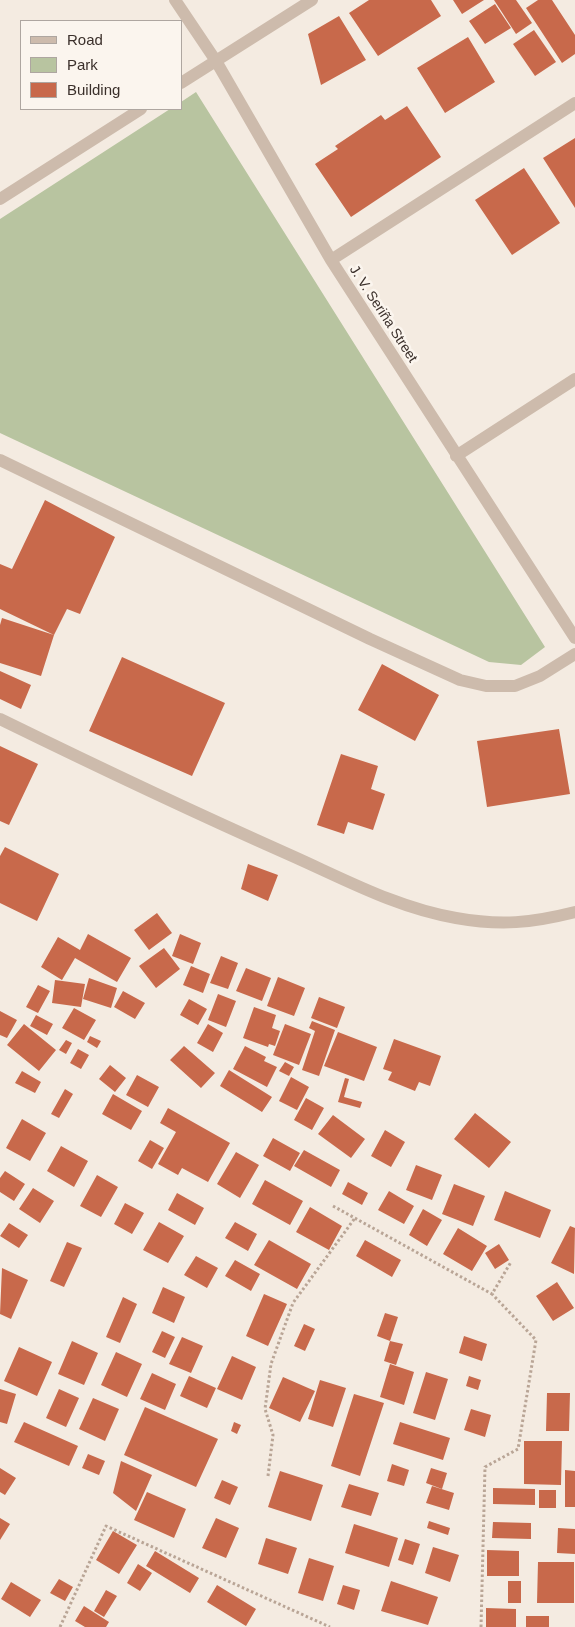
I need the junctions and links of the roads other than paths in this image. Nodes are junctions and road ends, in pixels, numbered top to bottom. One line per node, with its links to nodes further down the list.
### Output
1 (175, 0): 3 (street, J. V. Seriña Street)
2 (312, 0): 3 (street)
3 (216, 61): 4 (street); 8 (street, J. V. Seriña Street)
4 (182, 82)
5 (575, 103): 8 (street)
6 (139, 110): 7 (street)
7 (0, 199)
8 (331, 260): 10 (street, J. V. Seriña Street)
9 (575, 379): 10 (street)
10 (456, 456): 12 (street, J. V. Seriña Street)
11 (0, 460): 13 (street)
12 (575, 638)
13 (575, 654)
14 (0, 719): 15 (street)
15 (575, 912)

